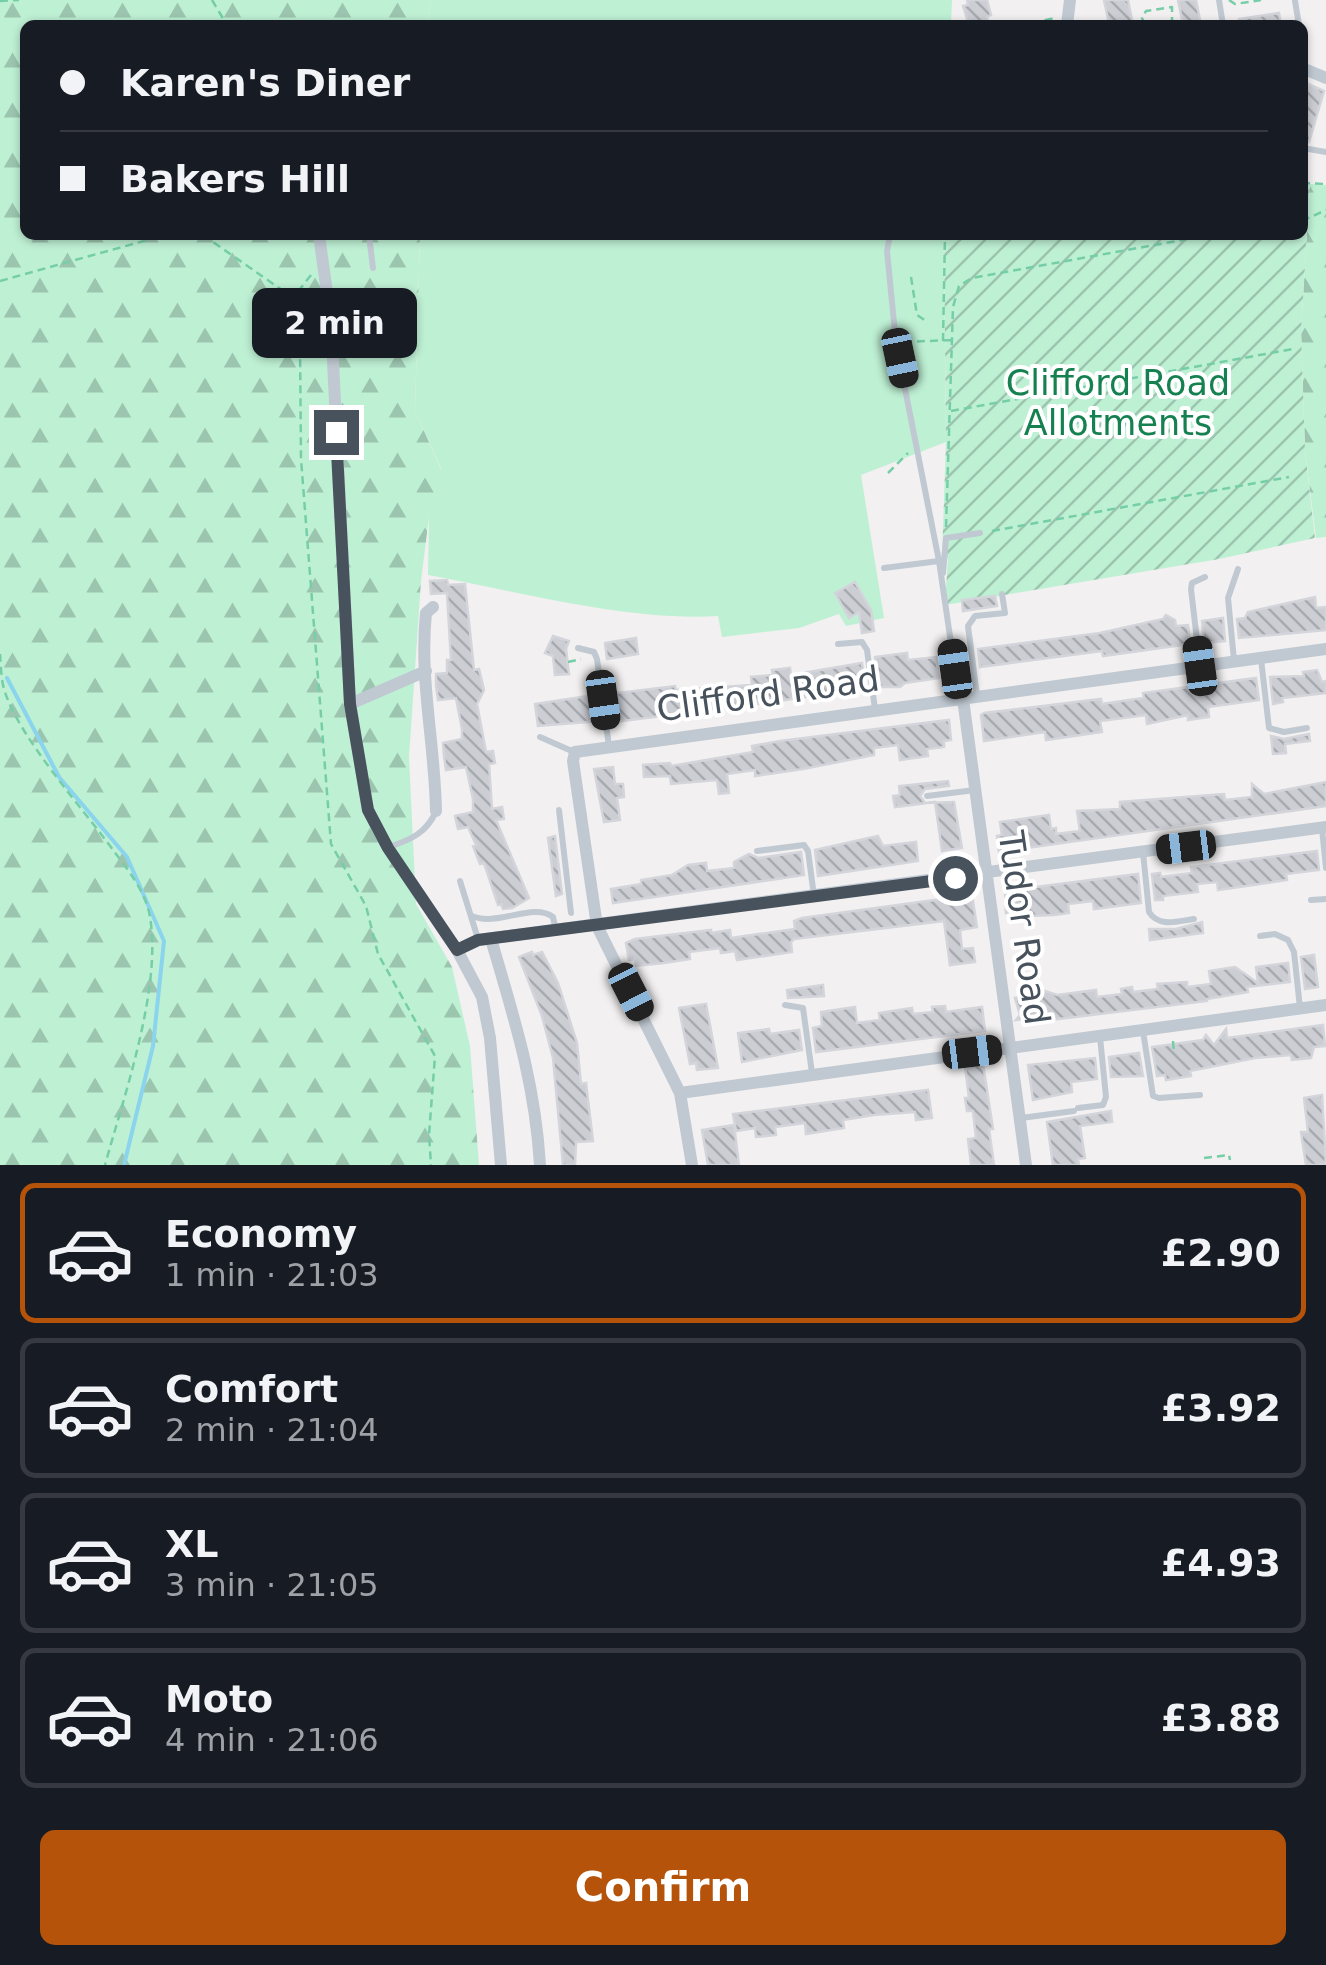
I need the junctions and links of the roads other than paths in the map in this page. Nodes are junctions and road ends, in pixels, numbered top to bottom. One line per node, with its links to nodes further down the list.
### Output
1 (320, 240): 21 (street)
2 (370, 240): 4 (lane)
3 (889, 240): 6 (lane)
4 (373, 268)
5 (980, 533): 10 (lane)
6 (939, 560): 7 (lane); 10 (lane)
7 (884, 568)
8 (1238, 569): 17 (lane)
9 (1205, 577): 18 (lane)
10 (942, 580): 20 (lane)
11 (1002, 594): 20 (lane)
12 (432, 608): 19 (street)
13 (838, 644): 22 (lane)
14 (578, 648): 25 (lane)
15 (1326, 649): 16 (street, Clifford Road)
16 (1261, 658): 17 (street, Clifford Road); 23 (lane)
17 (1234, 662): 18 (street, Clifford Road)
18 (1200, 666): 20 (street, Clifford Road)
19 (426, 671): 21 (street); 30 (street)
20 (966, 698): 22 (street, Clifford Road); 27 (street, Tudor Road)
21 (350, 704): 32 (street)
22 (875, 710): 25 (street, Clifford Road)
23 (1308, 728)
24 (540, 737): 26 (lane)
25 (609, 746): 26 (street, Clifford Road)
26 (576, 752): 35 (street)
27 (974, 790): 28 (lane); 38 (street, Tudor Road)
28 (927, 796)
29 (558, 810): 36 (lane)
30 (436, 811): 32 (lane)
31 (1324, 828): 34 (street); 37 (lane)
32 (388, 848): 50 (street)
33 (758, 851): 40 (lane)
34 (1143, 852): 38 (street); 45 (lane)
35 (587, 858): 36 (lane); 46 (street)
36 (566, 862): 43 (lane)
37 (1326, 868)
38 (986, 873): 40 (street); 56 (street, Tudor Road)
39 (460, 881): 44 (lane)
40 (814, 897): 46 (street)
41 (1326, 899): 42 (lane)
42 (1312, 900)
43 (571, 912)
44 (472, 916): 47 (lane); 49 (lane)
45 (1194, 920)
46 (598, 926): 47 (street); 58 (street)
47 (556, 931): 49 (street)
48 (1260, 936): 53 (lane)
49 (485, 940): 50 (street); 62 (street)
50 (457, 950): 61 (street)
51 (785, 1005): 57 (lane)
52 (1326, 1005): 53 (street)
53 (1300, 1008): 54 (street)
54 (1143, 1030): 55 (street); 59 (lane)
55 (1100, 1036): 56 (street); 60 (lane)
56 (1010, 1048): 57 (street); 60 (street, Tudor Road)
57 (812, 1074): 58 (street)
58 (680, 1093): 63 (street)
59 (1200, 1096)
60 (1020, 1118): 64 (street, Tudor Road)
61 (502, 1165)
62 (540, 1165)
63 (692, 1165)
64 (1026, 1165)

